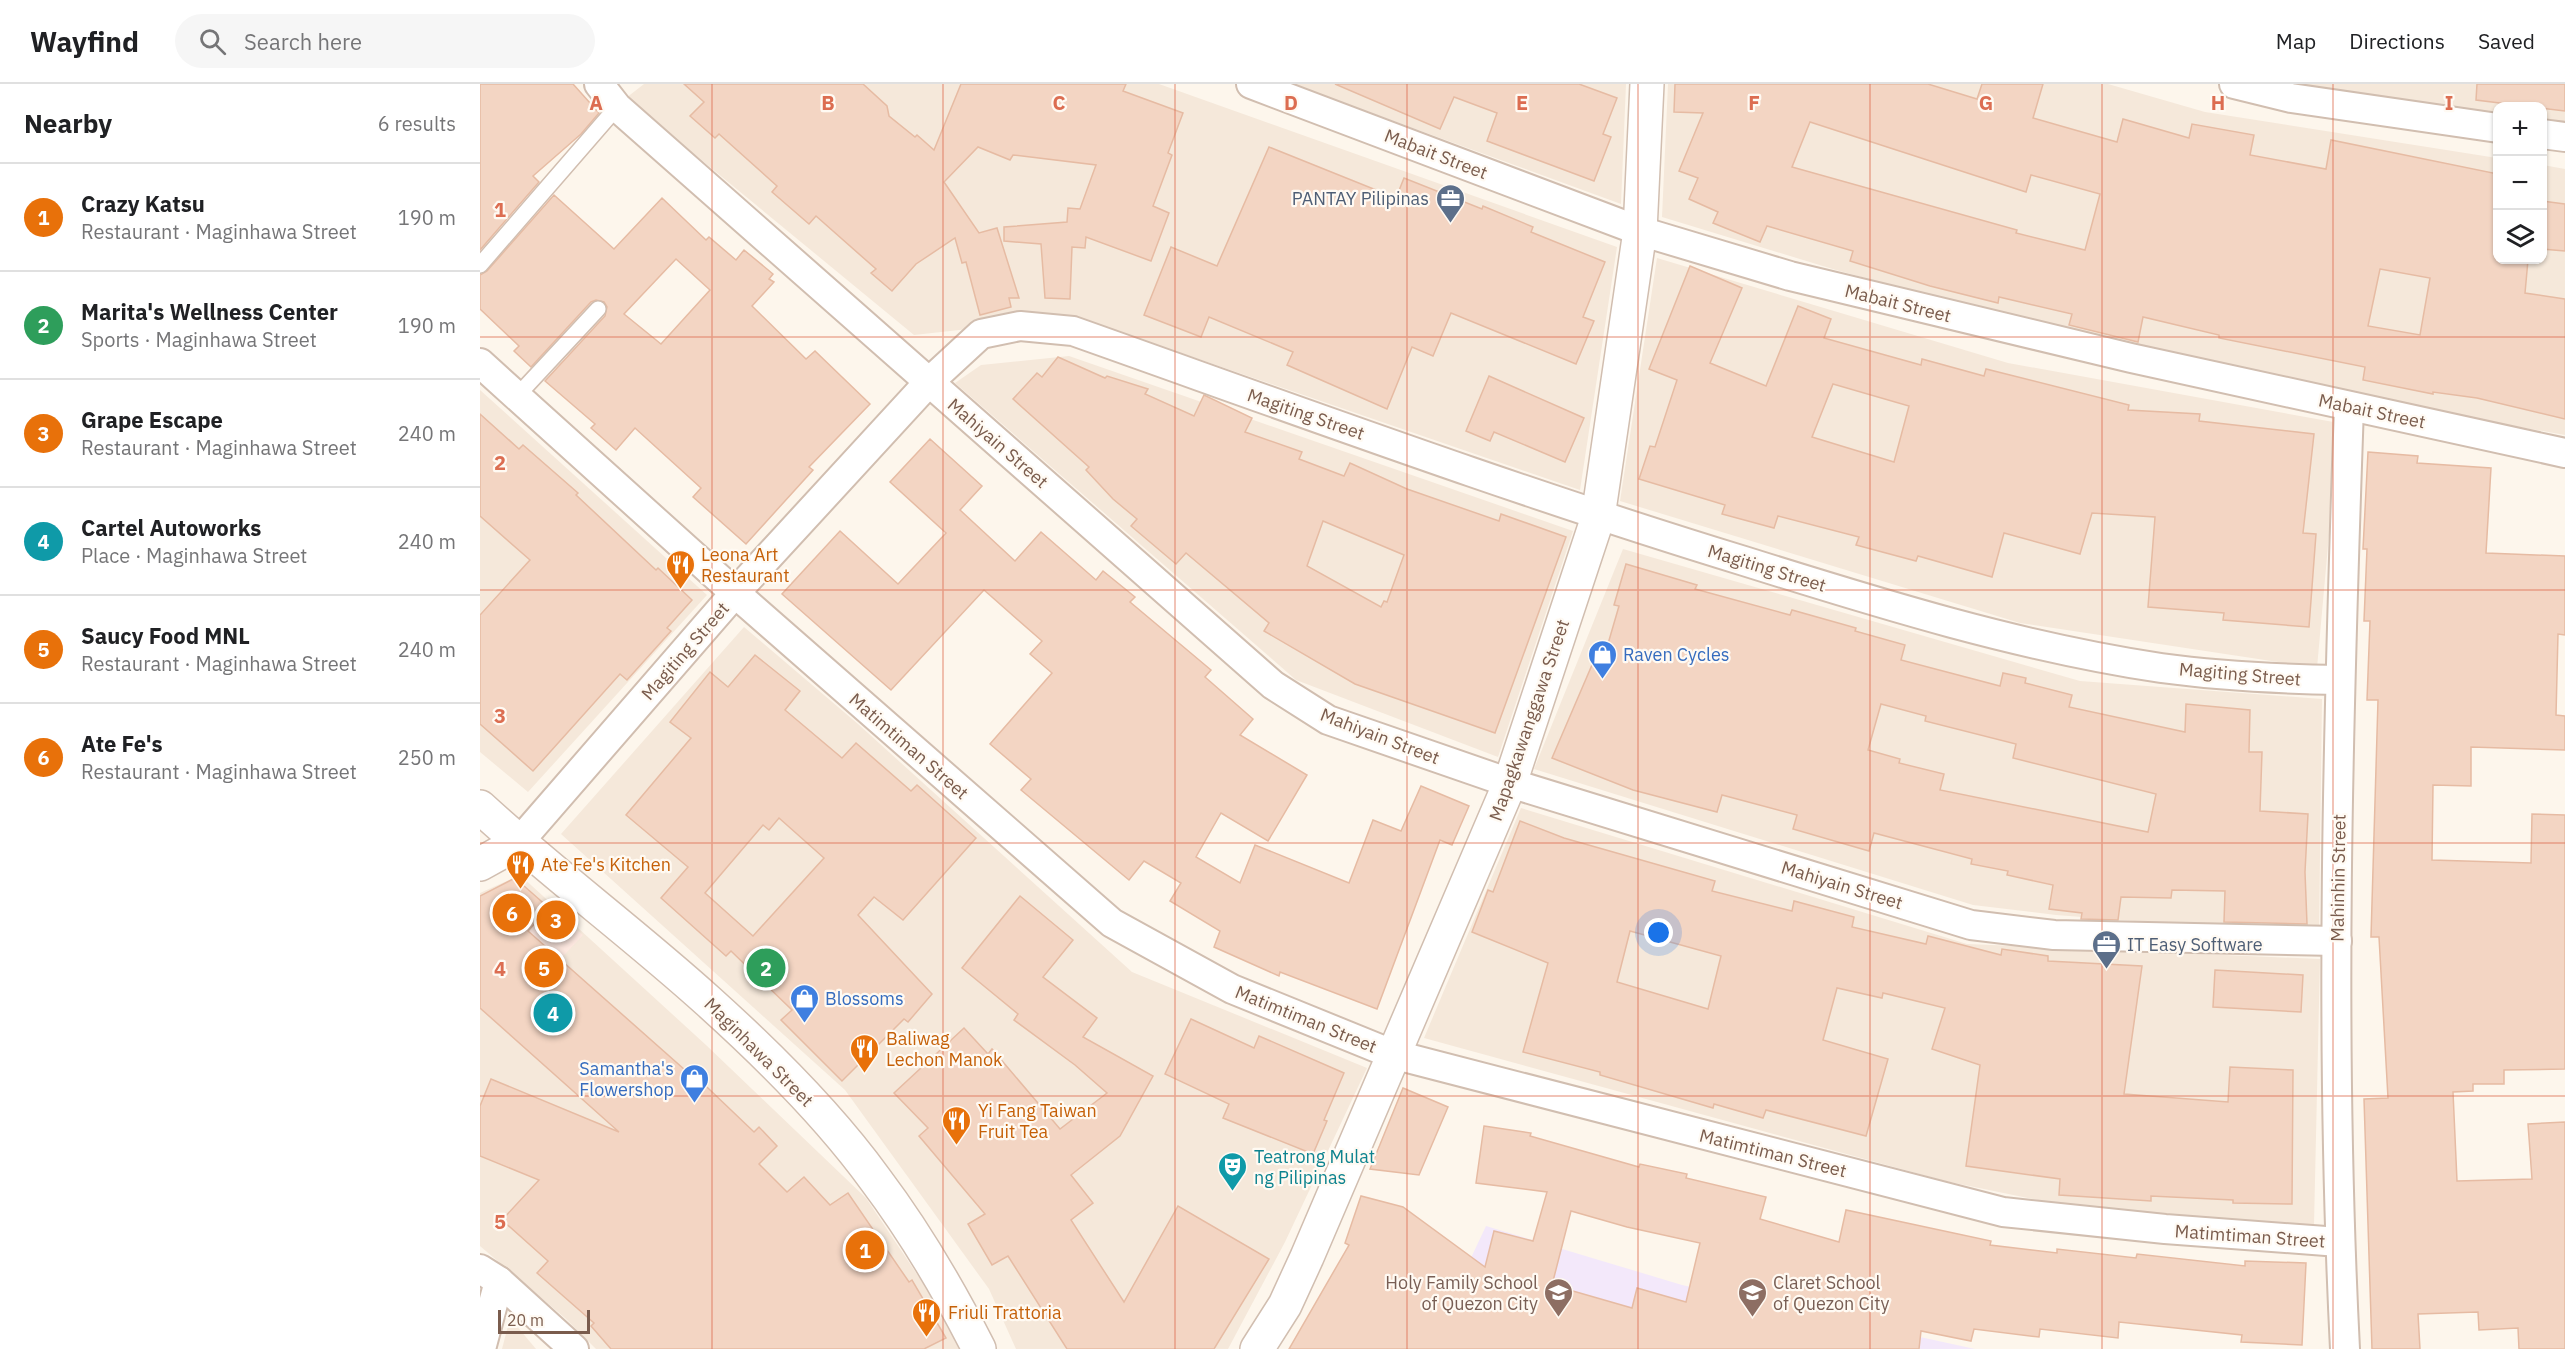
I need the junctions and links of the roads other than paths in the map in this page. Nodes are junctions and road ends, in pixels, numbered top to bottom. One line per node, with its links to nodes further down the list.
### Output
1 (1251, 84): 8 (street, Mabait Street)
2 (1647, 84): 8 (street, Mapagkawanggawa Street)
3 (2234, 84): 5 (street)
4 (608, 91): 9 (lane); 12 (street, Mahiyain Street)
5 (2493, 127)
6 (2547, 135): 7 (street)
7 (2565, 137)
8 (1640, 231): 14 (street, Mabait Street); 16 (street, Mapagkawanggawa Street)
9 (480, 265)
10 (598, 309): 13 (lane)
11 (480, 363): 13 (street, Matimtiman Street)
12 (929, 382): 16 (street, Magiting Street); 17 (street, Magiting Street); 19 (street, Mahiyain Street)
13 (517, 396): 17 (street, Matimtiman Street)
14 (2349, 407): 15 (street, Mabait Street); 18 (street, Mahinhin Street)
15 (2565, 453)
16 (1598, 517): 18 (street, Magiting Street); 19 (street, Mapagkawanggawa Street)
17 (735, 593): 21 (street, Magiting Street); 24 (street, Matimtiman Street)
18 (2340, 680): 23 (street, Mahinhin Street)
19 (1510, 783): 23 (street, Mahiyain Street); 24 (street, Mapagkawanggawa Street)
20 (480, 807): 21 (street, Maginhawa Street)
21 (518, 843): 22 (street, Magiting Street); 29 (street, Maginhawa Street)
22 (480, 864)
23 (2337, 941): 25 (street, Mahinhin Street)
24 (1392, 1054): 25 (street, Matimtiman Street); 30 (street, Mapagkawanggawa Street)
25 (2339, 1242): 31 (street, Mahinhin Street)
26 (489, 1275): 27 (street); 28 (street)
27 (481, 1349)
28 (574, 1349)
29 (979, 1349)
30 (1257, 1349)
31 (2344, 1349)

